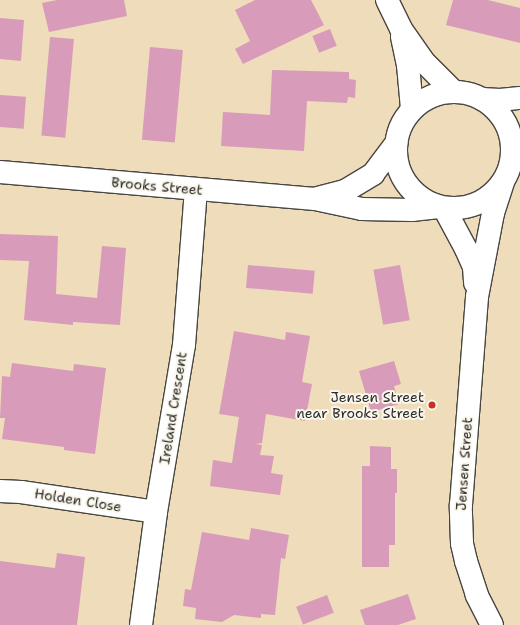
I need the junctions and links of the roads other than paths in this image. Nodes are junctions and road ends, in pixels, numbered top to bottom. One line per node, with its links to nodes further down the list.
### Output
1 (387, 0): 2 (street)
2 (401, 29): 3 (street); 6 (street)
3 (454, 92): 5 (street); 6 (street)
4 (520, 98): 5 (street)
5 (482, 99): 8 (street)
6 (412, 110): 7 (street)
7 (396, 143): 12 (street, Brooks Street); 13 (street)
8 (516, 152): 10 (street)
9 (0, 172): 11 (street, Brooks Street)
10 (503, 182): 13 (street); 14 (street, Jensen Street)
11 (196, 190): 12 (street, Brooks Street); 16 (street, Ireland Crescent)
12 (315, 199): 13 (street, Brooks Street)
13 (442, 207): 14 (street, Jensen Street)
14 (477, 297): 18 (street, Jensen Street)
15 (0, 491): 16 (street, Holden Close)
16 (156, 512): 17 (street, Ireland Crescent)
17 (141, 625)
18 (492, 625)

